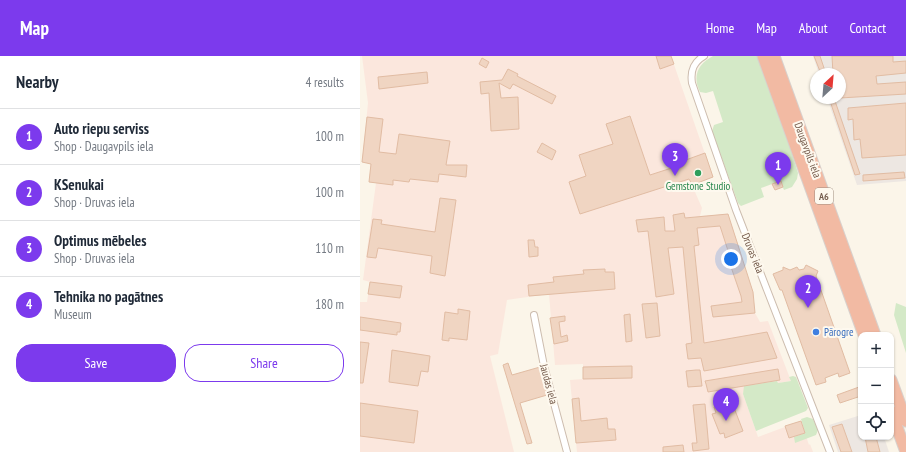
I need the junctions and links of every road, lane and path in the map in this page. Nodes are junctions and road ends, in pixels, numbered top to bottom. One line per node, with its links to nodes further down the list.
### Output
1 (704, 56): 11 (street, Druvas iela)
2 (763, 56): 5 (highway, Daugavpils iela / A6)
3 (774, 56): 6 (highway, Daugavpils iela / A6)
4 (534, 315): 10 (street, Jaudas iela)
5 (863, 332)
6 (874, 332)
7 (894, 388): 9 (highway)
8 (894, 419): 12 (highway)
9 (906, 421)
10 (567, 452)
11 (830, 452)
12 (906, 452)

